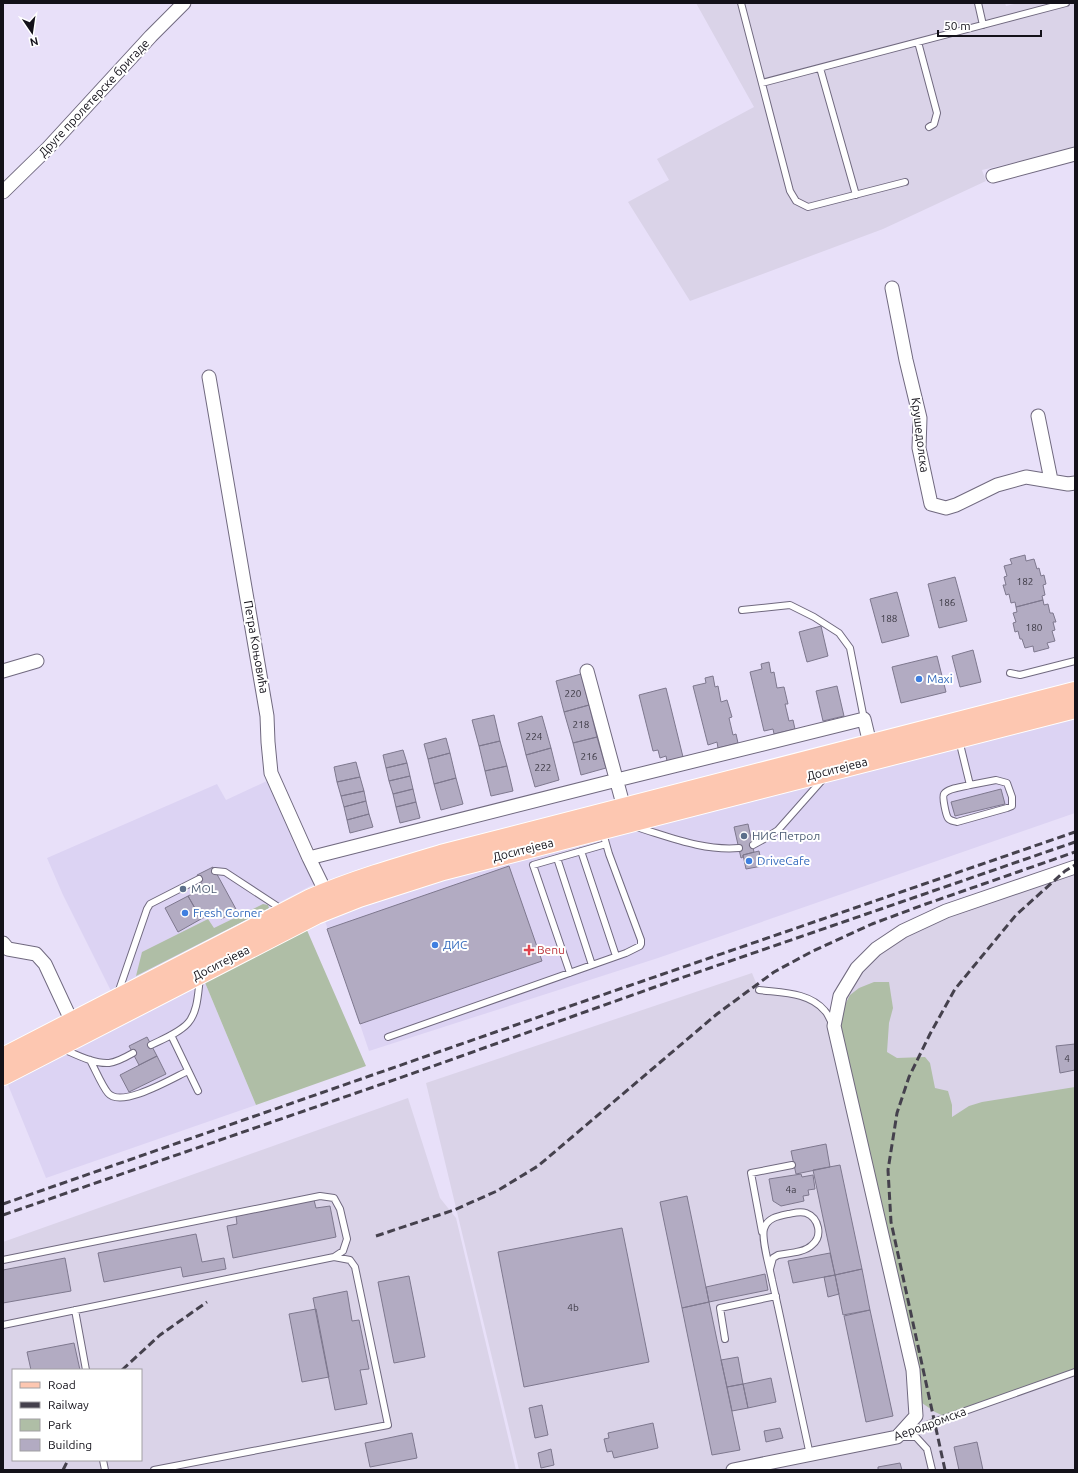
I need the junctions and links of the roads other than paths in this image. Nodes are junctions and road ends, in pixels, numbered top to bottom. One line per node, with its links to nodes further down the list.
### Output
1 (184, 3): 13 (street, Друге пролетерске бригаде)
2 (741, 3): 8 (lane)
3 (978, 3): 5 (lane)
4 (1066, 3): 5 (lane)
5 (983, 25): 6 (lane)
6 (918, 42): 7 (lane); 9 (lane)
7 (820, 68): 8 (lane); 14 (lane)
8 (762, 83): 14 (lane)
9 (929, 127)
10 (1075, 154): 11 (street)
11 (993, 176)
12 (906, 182): 14 (lane)
13 (3, 192)
14 (856, 195)
15 (892, 288): 18 (street, Крушедолска)
16 (209, 377): 39 (street, Петра Коњовића)
17 (1038, 416): 18 (street)
18 (1051, 480): 19 (street, Крушедолска)
19 (1075, 483)
20 (742, 610): 28 (lane)
21 (37, 661): 23 (street)
22 (1075, 661): 25 (lane)
23 (3, 671)
24 (587, 671): 32 (street)
25 (1010, 673)
26 (1075, 692): 30 (main road, Доситејева)
27 (1075, 708): 29 (main road, Доситејева)
28 (864, 720): 30 (street); 32 (street)
29 (958, 738): 30 (main road, Доситејева); 33 (lane)
30 (872, 752): 31 (main road, Доситејева); 34 (main road, Доситејева)
31 (831, 770): 34 (main road, Доситејева); 36 (lane)
32 (617, 780): 34 (street); 39 (street)
33 (970, 785): 33 (lane)
34 (625, 816): 35 (main road, Доситејева); 37 (lane)
35 (602, 829): 38 (lane); 44 (main road, Доситејева); 47 (lane)
36 (753, 844)
37 (739, 848)
38 (581, 851): 40 (lane); 47 (lane)
39 (309, 858): 44 (street, Петра Коњовића)
40 (557, 858): 48 (lane); 50 (lane)
41 (1075, 867): 54 (street)
42 (215, 871): 45 (lane)
43 (199, 879): 52 (lane)
44 (330, 900): 45 (main road, Доситејева); 49 (main road, Доситејева)
45 (286, 912): 52 (main road, Доситејева)
46 (3, 943): 53 (street)
47 (616, 956): 48 (lane)
48 (592, 965): 50 (lane)
49 (201, 973): 55 (lane); 58 (main road, Доситејева)
50 (570, 973): 56 (lane)
51 (759, 990): 54 (lane)
52 (116, 1000): 53 (main road, Доситејева)
53 (72, 1022): 60 (main road, Доситејева)
54 (834, 1026): 76 (street)
55 (171, 1035): 57 (lane); 62 (lane)
56 (388, 1037)
57 (151, 1045)
58 (58, 1047): 61 (lane); 63 (main road, Доситејева)
59 (133, 1053): 61 (lane)
60 (3, 1058)
61 (90, 1060): 62 (lane)
62 (188, 1071): 64 (lane)
63 (3, 1075)
64 (198, 1091)
65 (792, 1165): 66 (lane)
66 (763, 1236): 69 (lane); 69 (lane)
67 (334, 1257): 68 (lane); 71 (lane); 78 (lane)
68 (3, 1260)
69 (770, 1269): 70 (lane)
70 (776, 1296): 73 (lane); 77 (lane)
71 (75, 1310): 72 (lane); 74 (lane)
72 (3, 1325)
73 (725, 1339)
74 (86, 1369)
75 (1075, 1372): 76 (lane, Аеродромска)
76 (897, 1437): 77 (street, Аеродромска); 80 (lane)
77 (810, 1455): 79 (street, Аеродромска)
78 (154, 1470)
79 (733, 1470)
80 (932, 1470)

